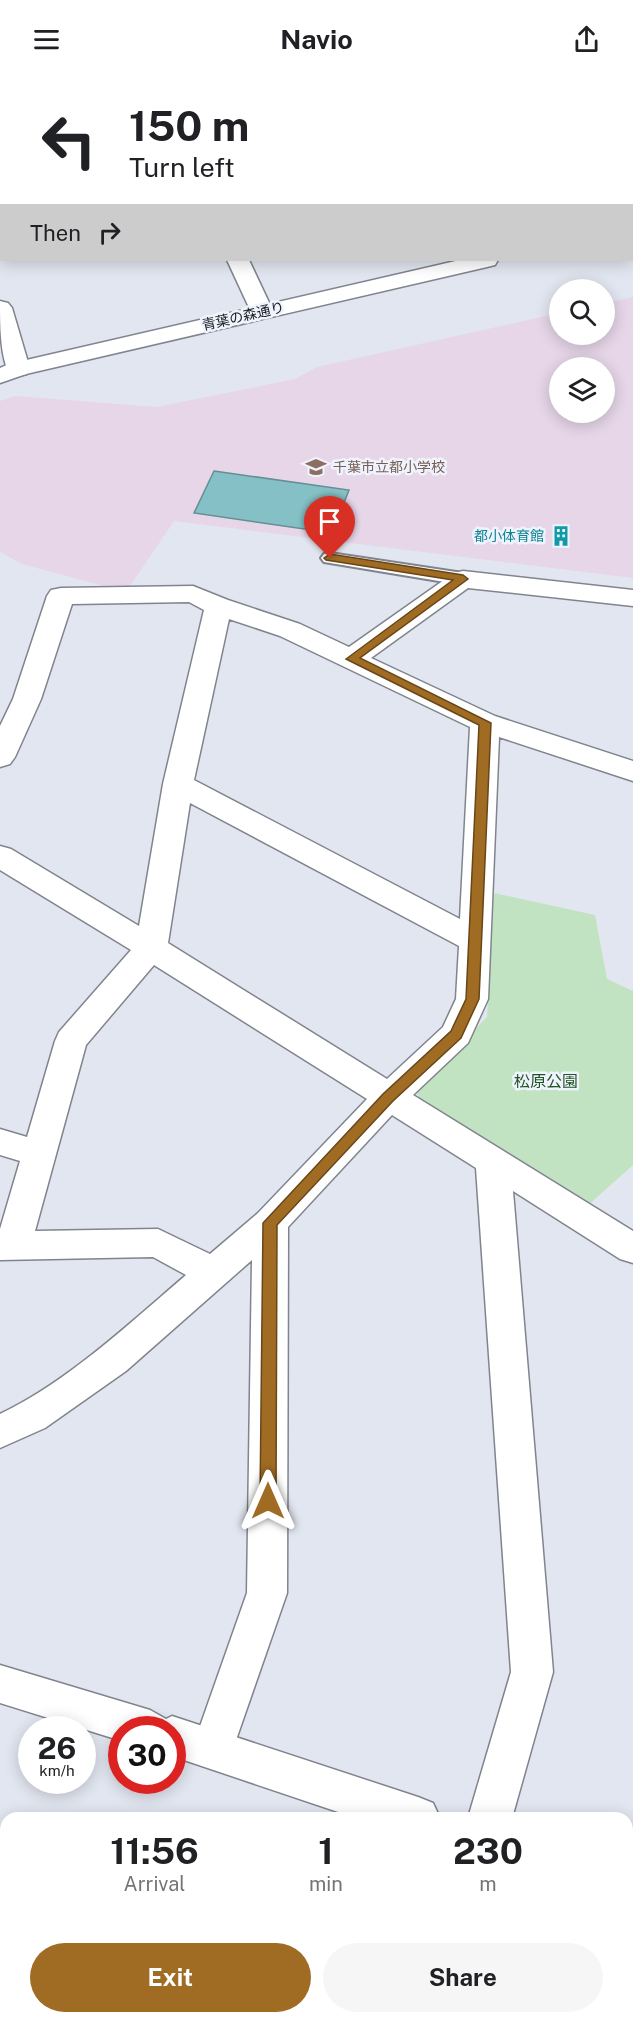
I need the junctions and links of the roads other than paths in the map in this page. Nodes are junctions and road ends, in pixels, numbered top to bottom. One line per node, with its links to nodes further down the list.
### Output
1 (238, 261): 4 (street)
2 (483, 261): 4 (street, 青葉の森通り)
3 (0, 308): 5 (street)
4 (261, 311): 5 (street, 青葉の森通り)
5 (9, 372)
6 (330, 558): 7 (lane)
7 (463, 579): 8 (street); 10 (street)
8 (633, 598)
9 (218, 606): 10 (street); 12 (street); 14 (street)
10 (351, 659): 11 (street)
11 (485, 723): 13 (street); 16 (street)
12 (0, 757)
13 (633, 771)
14 (178, 784): 16 (street); 17 (street)
15 (0, 856): 17 (street)
16 (475, 941): 18 (street)
17 (152, 948): 18 (street); 20 (street)
18 (388, 1098): 21 (street); 22 (street)
19 (0, 1142): 20 (street)
20 (38, 1152): 23 (street)
21 (493, 1161): 24 (street); 32 (street)
22 (270, 1223): 25 (street); 30 (street)
23 (6, 1245): 25 (street)
24 (633, 1249)
25 (214, 1273): 26 (street)
26 (0, 1432)
27 (0, 1684): 28 (street)
28 (108, 1717)
29 (186, 1740): 30 (street)
30 (213, 1749): 31 (street)
31 (400, 1812)
32 (491, 1812)

